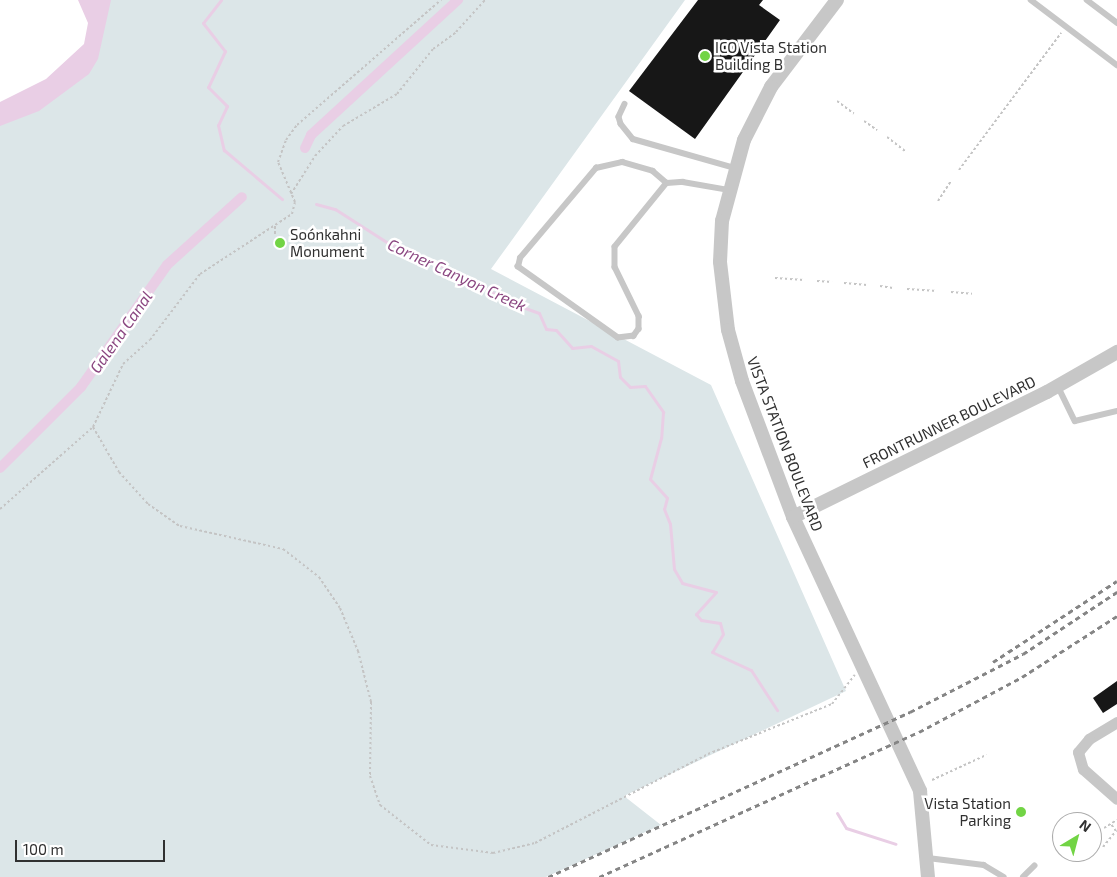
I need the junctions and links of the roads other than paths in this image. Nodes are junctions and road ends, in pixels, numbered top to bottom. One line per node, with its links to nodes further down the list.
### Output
1 (837, 0): 7 (street, VISTA STATION BOULEVARD)
2 (1031, 0): 5 (lane)
3 (1087, 0): 4 (lane)
4 (1117, 23)
5 (1117, 65)
6 (625, 104): 7 (lane)
7 (736, 168): 9 (street, VISTA STATION BOULEVARD)
8 (667, 183): 8 (lane); 9 (lane)
9 (729, 190): 13 (street, VISTA STATION BOULEVARD)
10 (1117, 352): 11 (street, FRONTRUNNER BOULEVARD)
11 (1058, 386): 12 (lane); 13 (street, FRONTRUNNER BOULEVARD)
12 (1117, 411)
13 (793, 517): 16 (street, VISTA STATION BOULEVARD)
14 (1117, 722): 15 (street)
15 (1117, 799)
16 (928, 858): 18 (street, VISTA STATION BOULEVARD); 19 (lane)
17 (1034, 866): 20 (lane)
18 (928, 877)
19 (1004, 877)
20 (1023, 877)

